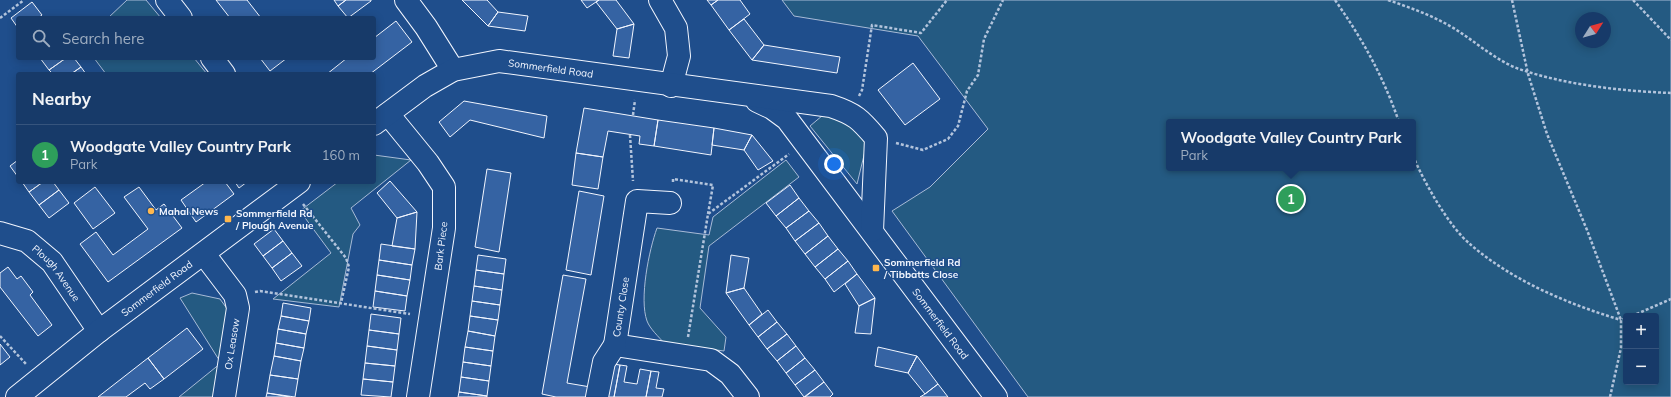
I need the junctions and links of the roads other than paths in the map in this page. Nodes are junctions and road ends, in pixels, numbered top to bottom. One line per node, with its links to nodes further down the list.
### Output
1 (167, 0): 4 (street)
2 (406, 0): 6 (street)
3 (660, 0): 8 (street)
4 (179, 16)
5 (214, 60): 7 (street)
6 (453, 70): 8 (street, Sommerfield Road); 10 (street, Sommerfield Road)
7 (222, 72)
8 (671, 86): 9 (street, Sommerfield Road)
9 (745, 95): 13 (street, Sommerfield Road); 13 (street, Sommerfield Road)
10 (381, 119): 20 (street, Bark Piece)
11 (295, 185): 15 (street, Sommerfield Road)
12 (670, 203): 17 (street, County Close)
13 (872, 231): 23 (street, Sommerfield Road)
14 (0, 232): 16 (street, Plough Avenue)
15 (204, 254): 16 (street, Sommerfield Road); 19 (street, Ox Leasow)
16 (99, 331): 18 (street, Sommerfield Road)
17 (615, 345): 21 (street); 22 (street, County Close)
18 (17, 397)
19 (224, 397)
20 (418, 397)
21 (597, 397)
22 (748, 397)
23 (996, 397)

